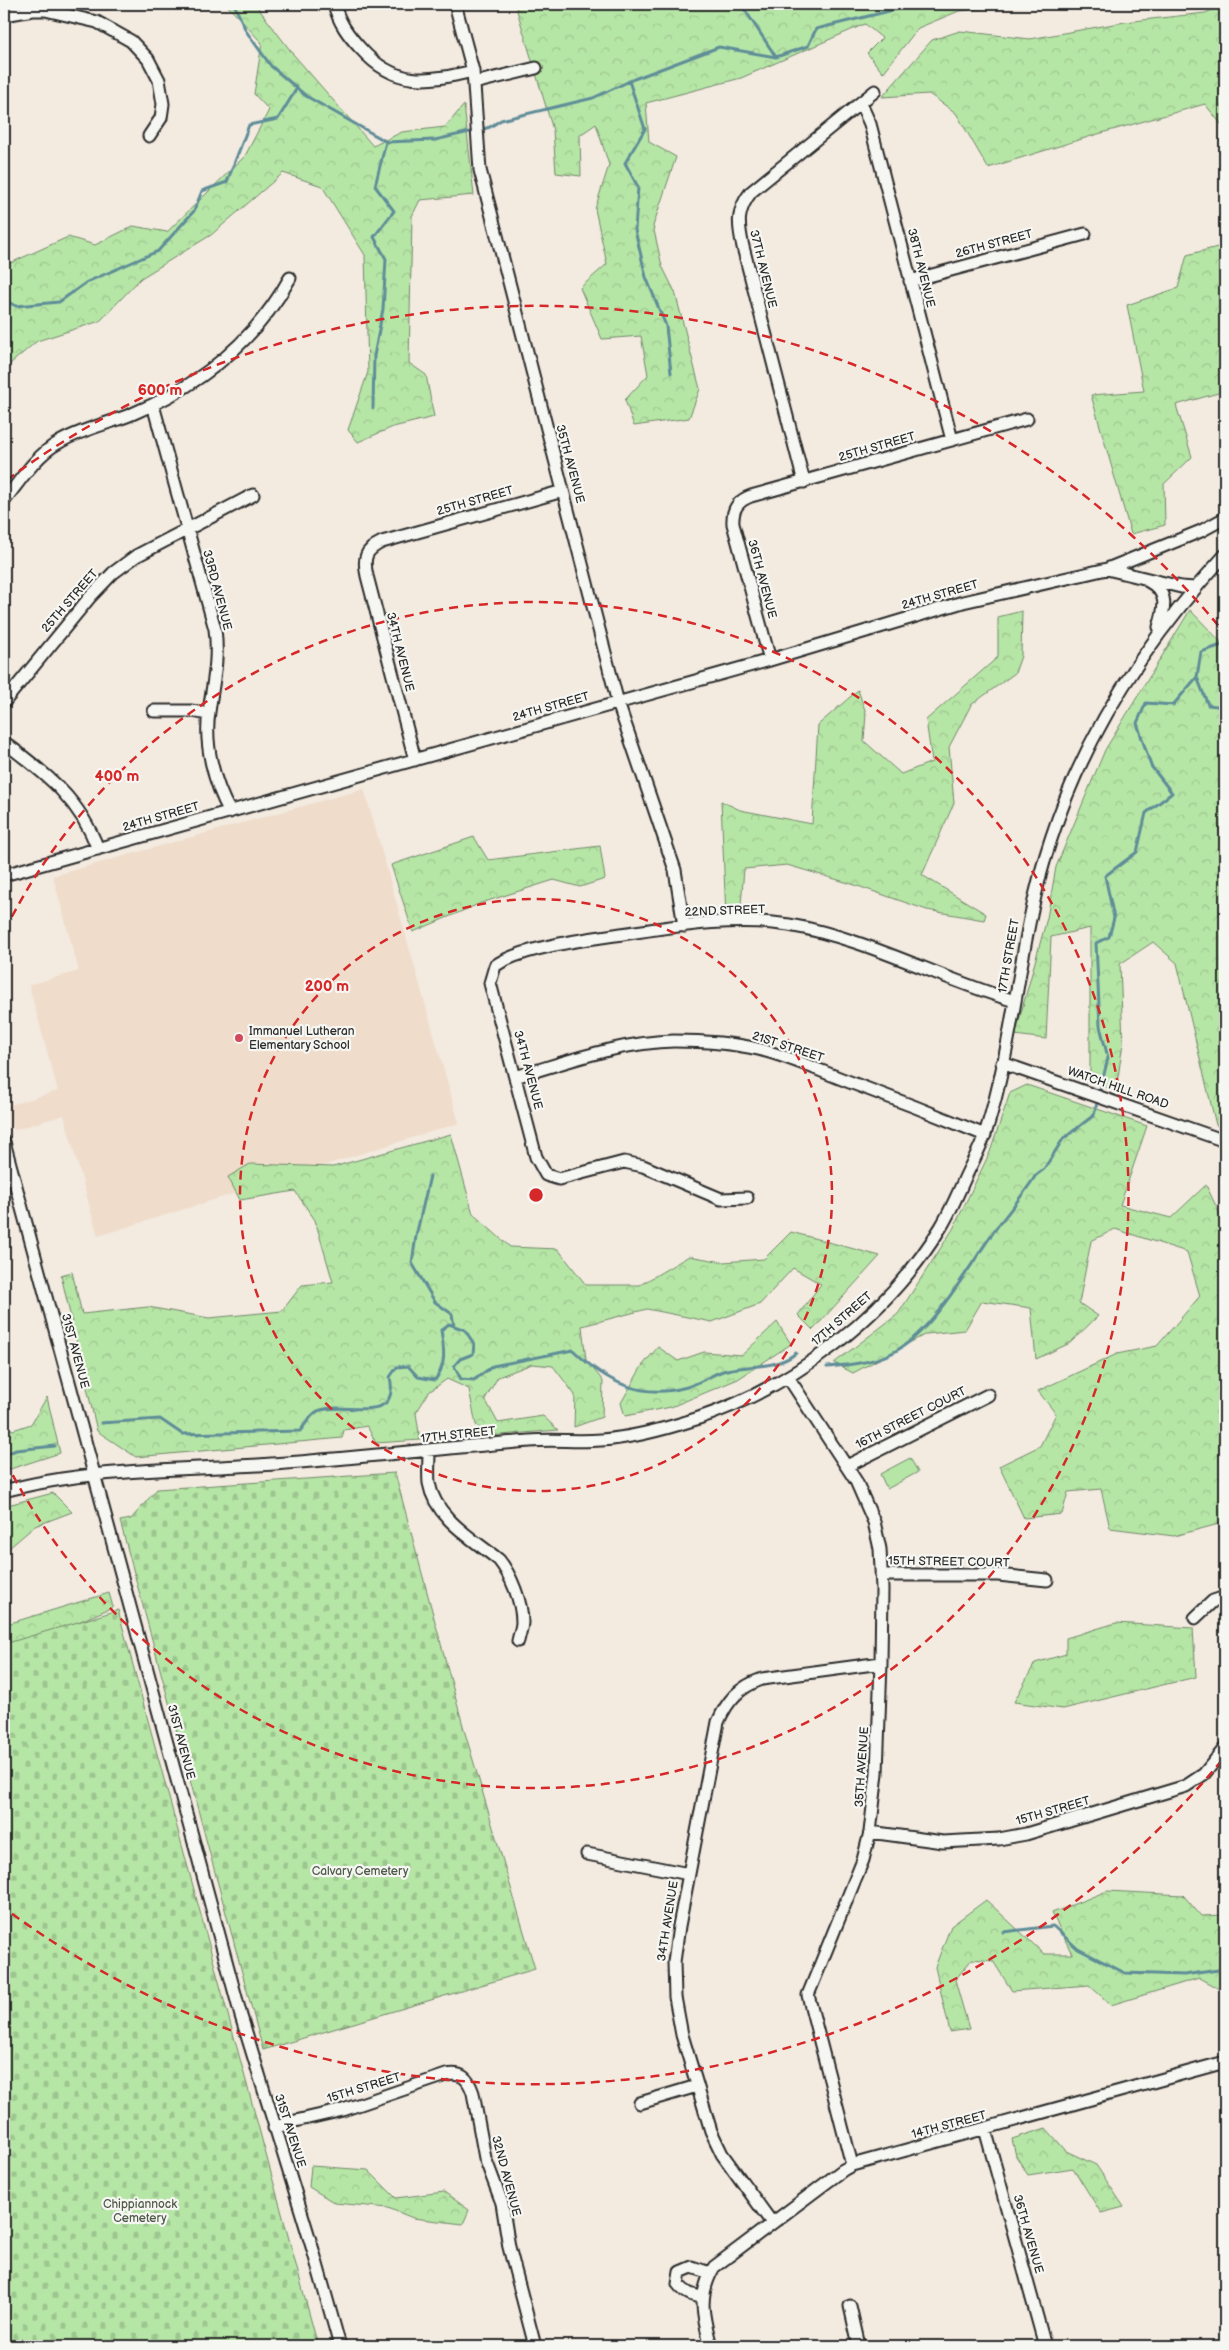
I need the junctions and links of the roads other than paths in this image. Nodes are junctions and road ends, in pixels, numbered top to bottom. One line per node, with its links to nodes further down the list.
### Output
1 (334, 4): 5 (street)
2 (455, 4): 5 (street, 35TH AVENUE)
3 (4, 15): 8 (street)
4 (536, 68): 5 (street)
5 (474, 77): 16 (street, 35TH AVENUE)
6 (876, 90): 7 (street, 37TH AVENUE)
7 (861, 104): 11 (street, 38TH AVENUE); 15 (street, 37TH AVENUE)
8 (149, 136)
9 (1085, 234): 11 (street, 26TH STREET)
10 (290, 278): 12 (street)
11 (910, 281): 14 (street, 38TH AVENUE)
12 (153, 405): 18 (street); 21 (street, 33RD AVENUE)
13 (1027, 420): 14 (street, 25TH STREET)
14 (952, 440): 15 (street, 25TH STREET)
15 (804, 482): 19 (street, 25TH STREET)
16 (563, 491): 22 (street, 25TH STREET); 30 (street, 35TH AVENUE)
17 (254, 495): 21 (street, 25TH STREET)
18 (4, 501)
19 (736, 506): 28 (street, 36TH AVENUE)
20 (1225, 518): 24 (street, 24TH STREET)
21 (188, 530): 29 (street, 25TH STREET); 32 (street, 33RD AVENUE)
22 (368, 550): 34 (street, 34TH AVENUE)
23 (1225, 556): 26 (street, 17TH STREET)
24 (1107, 569): 25 (street, 24TH STREET); 28 (street, 24TH STREET)
25 (1138, 576): 26 (street, 24TH STREET); 27 (street, 24TH STREET)
26 (1195, 588): 27 (street, 17TH STREET)
27 (1156, 637): 40 (street, 17TH STREET)
28 (770, 660): 30 (street, 24TH STREET)
29 (4, 702)
30 (618, 702): 34 (street, 24TH STREET); 38 (street, 35TH AVENUE)
31 (154, 711): 32 (street)
32 (208, 714): 35 (street, 33RD AVENUE)
33 (4, 742): 36 (street)
34 (415, 760): 35 (street, 24TH STREET)
35 (230, 812): 36 (street, 24TH STREET)
36 (98, 850): 37 (street, 24TH STREET)
37 (4, 876)
38 (684, 926): 39 (street, 22ND STREET); 40 (street, 22ND STREET)
39 (492, 970): 42 (street, 34TH AVENUE)
40 (1015, 1001): 41 (street, 17TH STREET)
41 (1002, 1062): 43 (street, 17TH STREET); 44 (street, WATCH HILL ROAD)
42 (516, 1077): 43 (street, 21ST STREET); 46 (street, 34TH AVENUE)
43 (985, 1135): 47 (street, 17TH STREET)
44 (1225, 1141)
45 (4, 1142): 51 (street, 31ST AVENUE)
46 (747, 1198)
47 (788, 1377): 49 (street, 17TH STREET); 50 (street, 35TH AVENUE)
48 (988, 1395): 50 (street, 16TH STREET COURT)
49 (429, 1452): 51 (street, 17TH STREET); 57 (street)
50 (847, 1466): 53 (street, 35TH AVENUE)
51 (93, 1475): 52 (street, 17TH STREET); 67 (street, 31ST AVENUE)
52 (4, 1491)
53 (881, 1575): 54 (street, 15TH STREET COURT); 58 (street, 35TH AVENUE)
54 (1047, 1580)
55 (1225, 1597): 56 (street)
56 (1195, 1618)
57 (518, 1641)
58 (881, 1662): 60 (street, 35TH AVENUE); 62 (street, 34TH AVENUE)
59 (1225, 1748): 60 (street, 15TH STREET)
60 (870, 1832): 69 (street, 35TH AVENUE)
61 (587, 1854): 62 (street)
62 (689, 1874): 65 (street, 34TH AVENUE)
63 (1225, 2062): 68 (street, 14TH STREET)
64 (461, 2074): 67 (street, 15TH STREET); 75 (street, 32ND AVENUE)
65 (697, 2086): 66 (street); 70 (street, 34TH AVENUE)
66 (640, 2103)
67 (274, 2128): 74 (street, 31ST AVENUE)
68 (985, 2129): 69 (street, 14TH STREET); 78 (street, 36TH AVENUE)
69 (852, 2165): 70 (street, 14TH STREET)
70 (772, 2223): 71 (street, 14TH STREET)
71 (710, 2273): 72 (street, 14TH STREET); 72 (street)
72 (702, 2297): 76 (street, 14TH STREET)
73 (850, 2306): 77 (street)
74 (340, 2346)
75 (535, 2346)
76 (711, 2346)
77 (859, 2346)
78 (1045, 2346)

